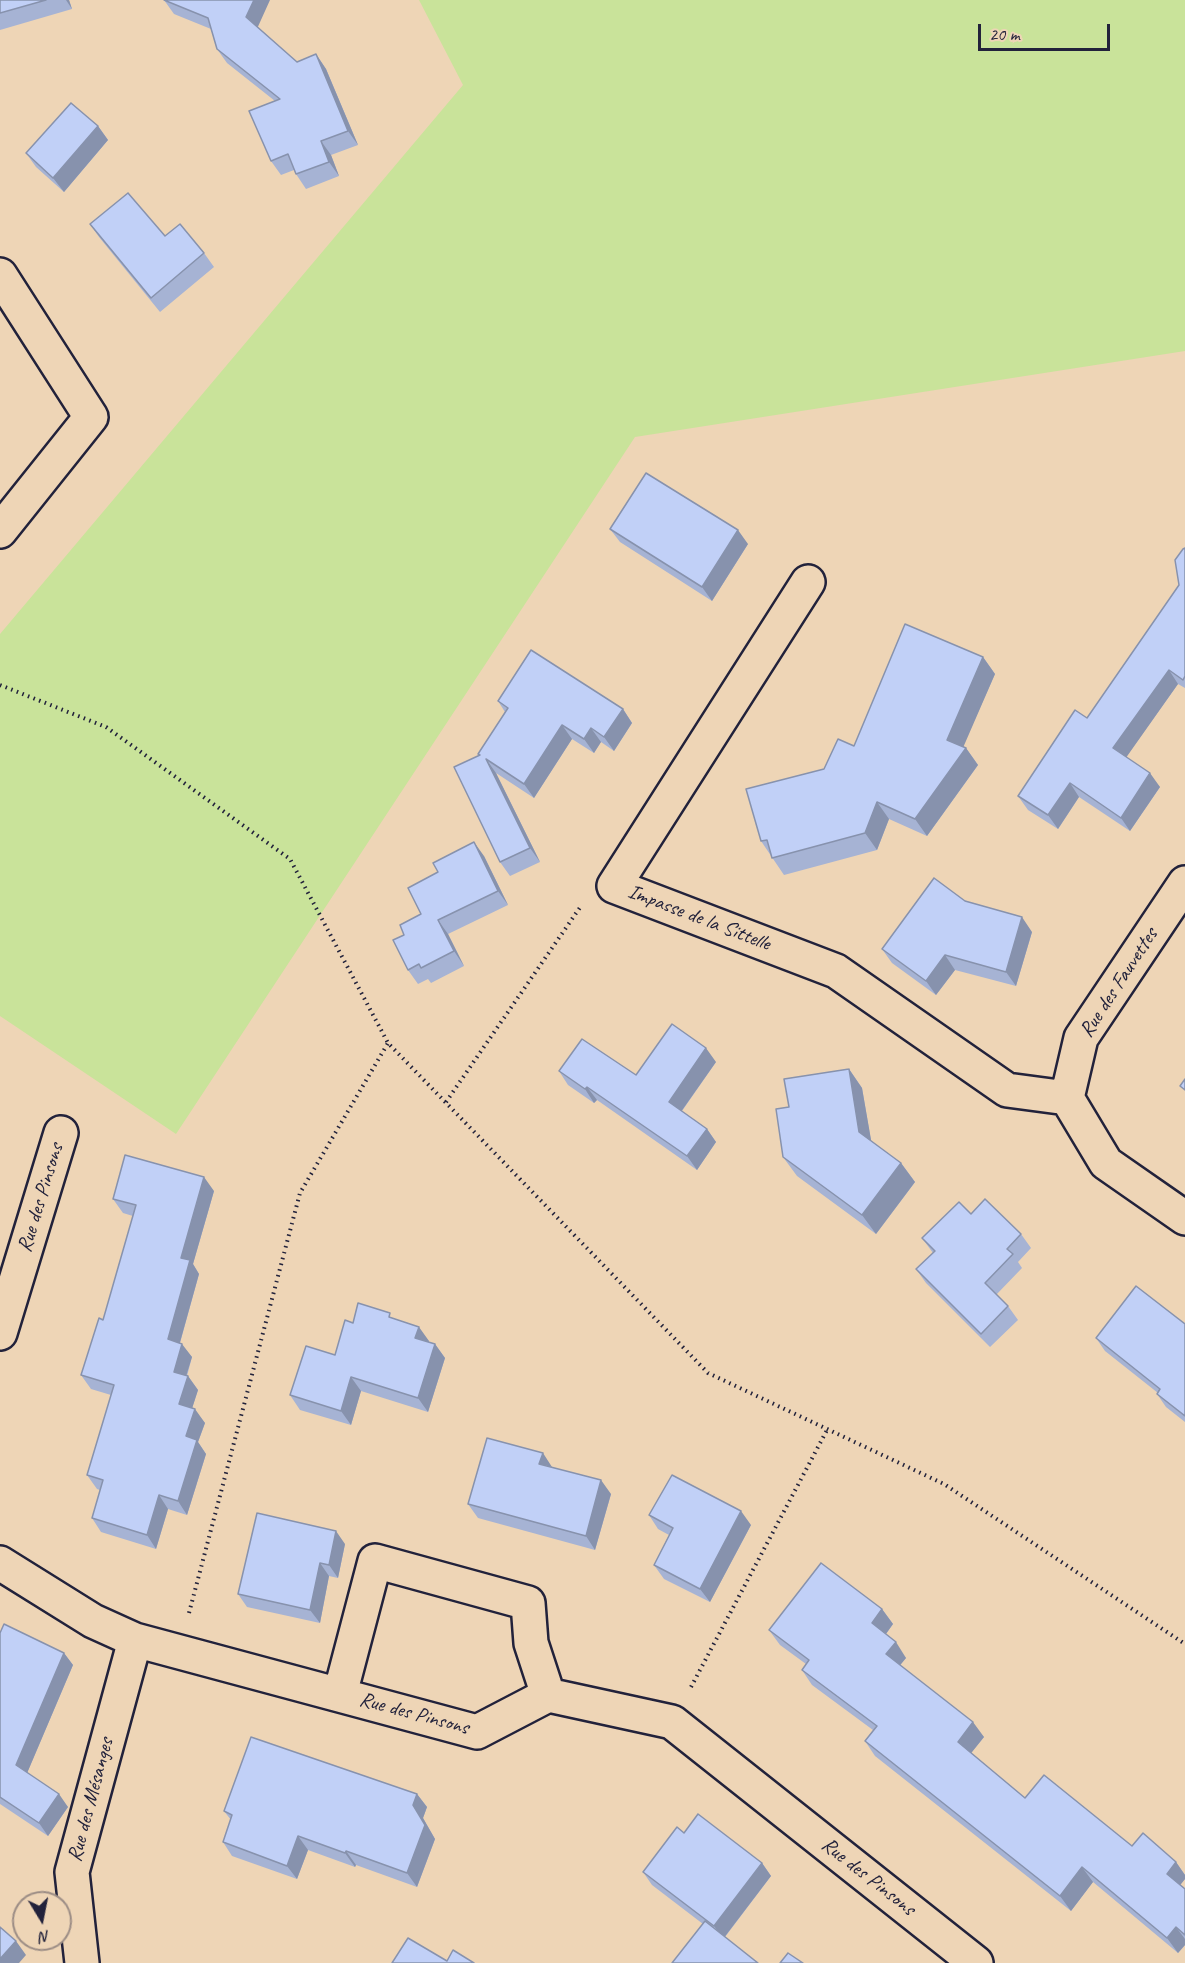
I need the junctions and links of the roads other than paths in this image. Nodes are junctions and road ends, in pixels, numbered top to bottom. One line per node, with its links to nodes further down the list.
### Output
1 (0, 275): 2 (street)
2 (0, 531)
3 (808, 582): 5 (street, Impasse de la Sittelle)
4 (1185, 883): 5 (street, Rue des Fauvettes)
5 (1067, 1098): 7 (street)
6 (61, 1132): 8 (street, Rue des Pinsons)
7 (1185, 1218)
8 (0, 1333)
9 (0, 1563): 10 (street, Rue des Pinsons)
10 (135, 1640): 11 (street, Rue des Pinsons); 13 (street, Rue des Mésanges)
11 (340, 1694): 12 (street, Rue des Pinsons); 12 (street)
12 (548, 1695): 14 (street, Rue des Pinsons)
13 (82, 1963)
14 (976, 1963)

